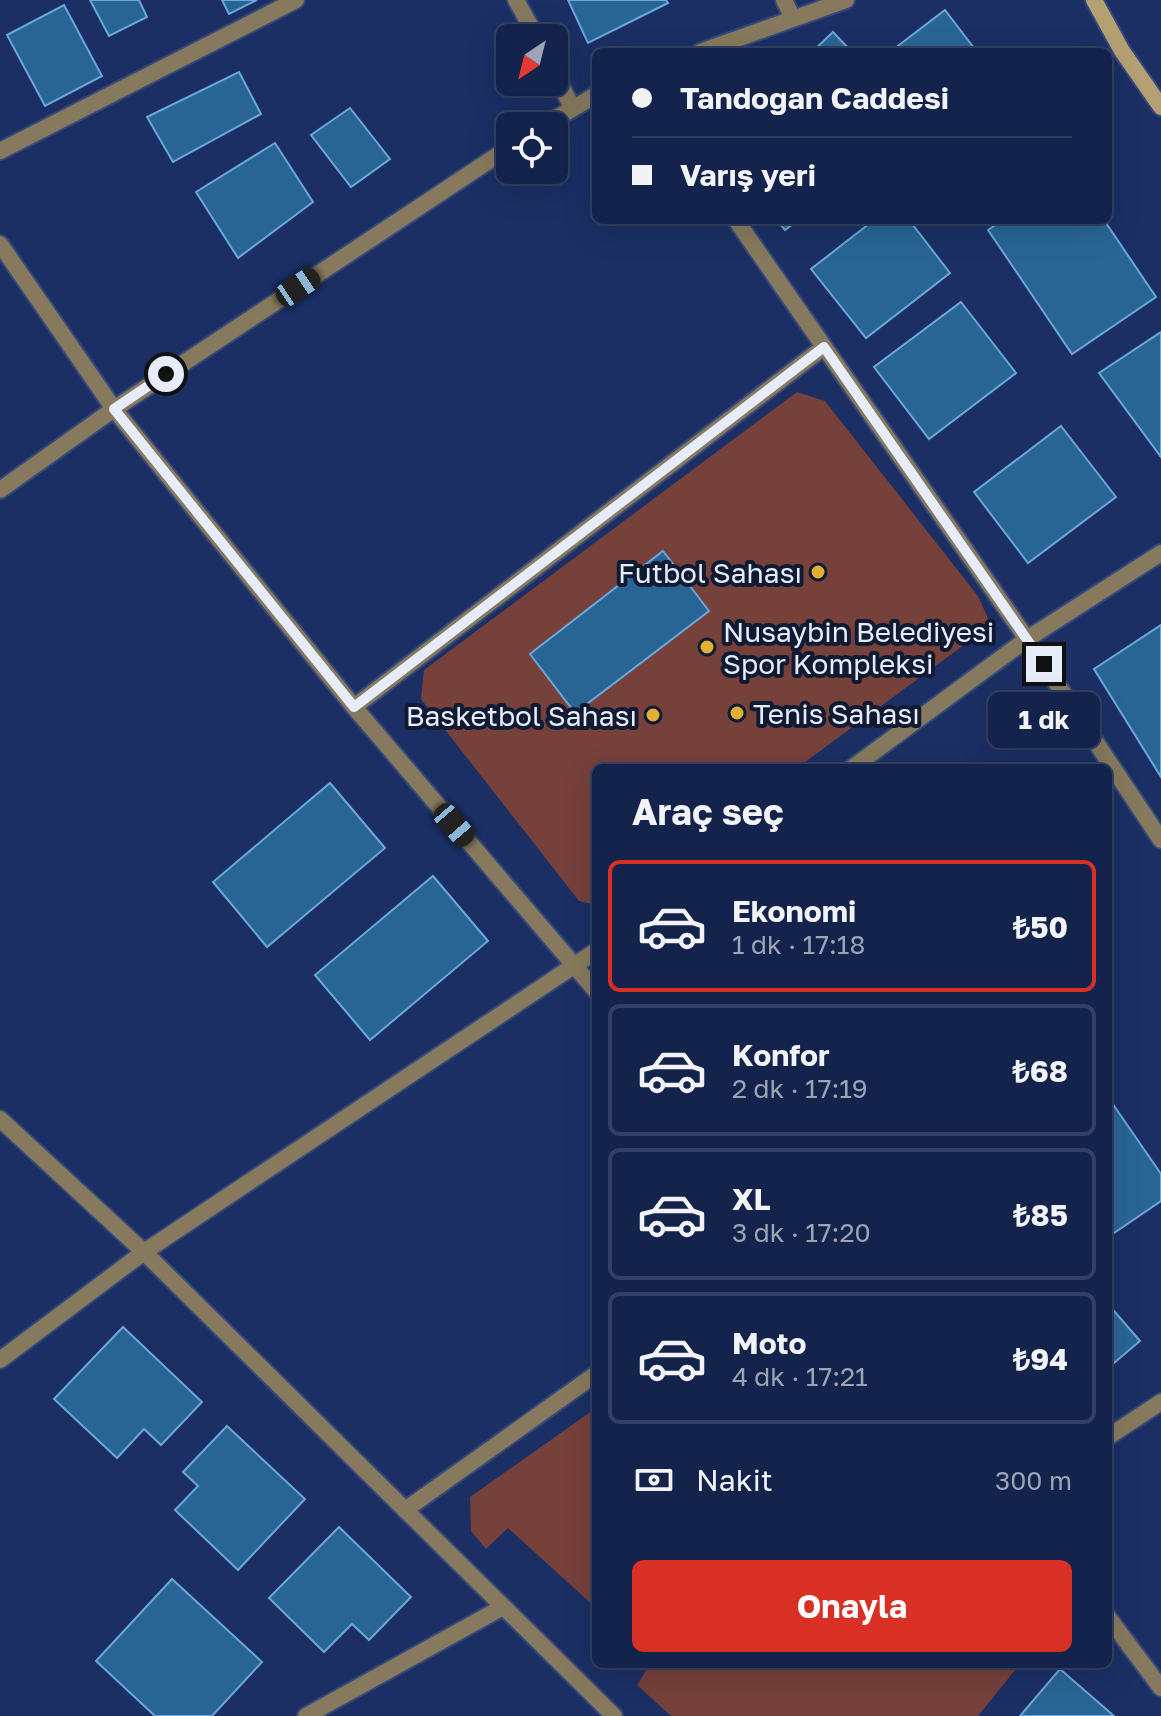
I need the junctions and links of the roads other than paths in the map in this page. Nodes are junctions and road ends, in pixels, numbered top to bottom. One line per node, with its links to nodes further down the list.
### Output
1 (296, 0): 14 (street)
2 (516, 0): 7 (street)
3 (784, 0): 6 (street)
4 (846, 0): 6 (street)
5 (1094, 0): 12 (main road)
6 (793, 18): 8 (street)
7 (529, 24)
8 (711, 48)
9 (566, 96): 11 (street)
10 (592, 97): 11 (street)
11 (572, 107): 13 (street)
12 (1161, 107)
13 (564, 112)
14 (0, 151)
15 (496, 156): 19 (street)
16 (739, 224): 18 (street)
17 (0, 244): 19 (street)
18 (824, 347): 22 (street); 23 (street)
19 (114, 409): 20 (street); 23 (street)
20 (0, 490)
21 (1161, 553): 22 (street)
22 (1027, 639): 24 (street); 25 (street)
23 (354, 707): 29 (street)
24 (857, 764)
25 (1110, 764)
26 (1112, 766): 27 (street)
27 (1161, 840)
28 (592, 954): 29 (street)
29 (575, 966): 30 (street); 32 (street)
30 (592, 986)
31 (0, 1119): 32 (street)
32 (144, 1252): 33 (street); 37 (street)
33 (0, 1360)
34 (592, 1377): 37 (street)
35 (1161, 1402): 36 (street)
36 (1112, 1434)
37 (405, 1510): 38 (street)
38 (503, 1607): 41 (street); 42 (street)
39 (1112, 1622): 40 (street)
40 (1161, 1688)
41 (306, 1716)
42 (614, 1716)

